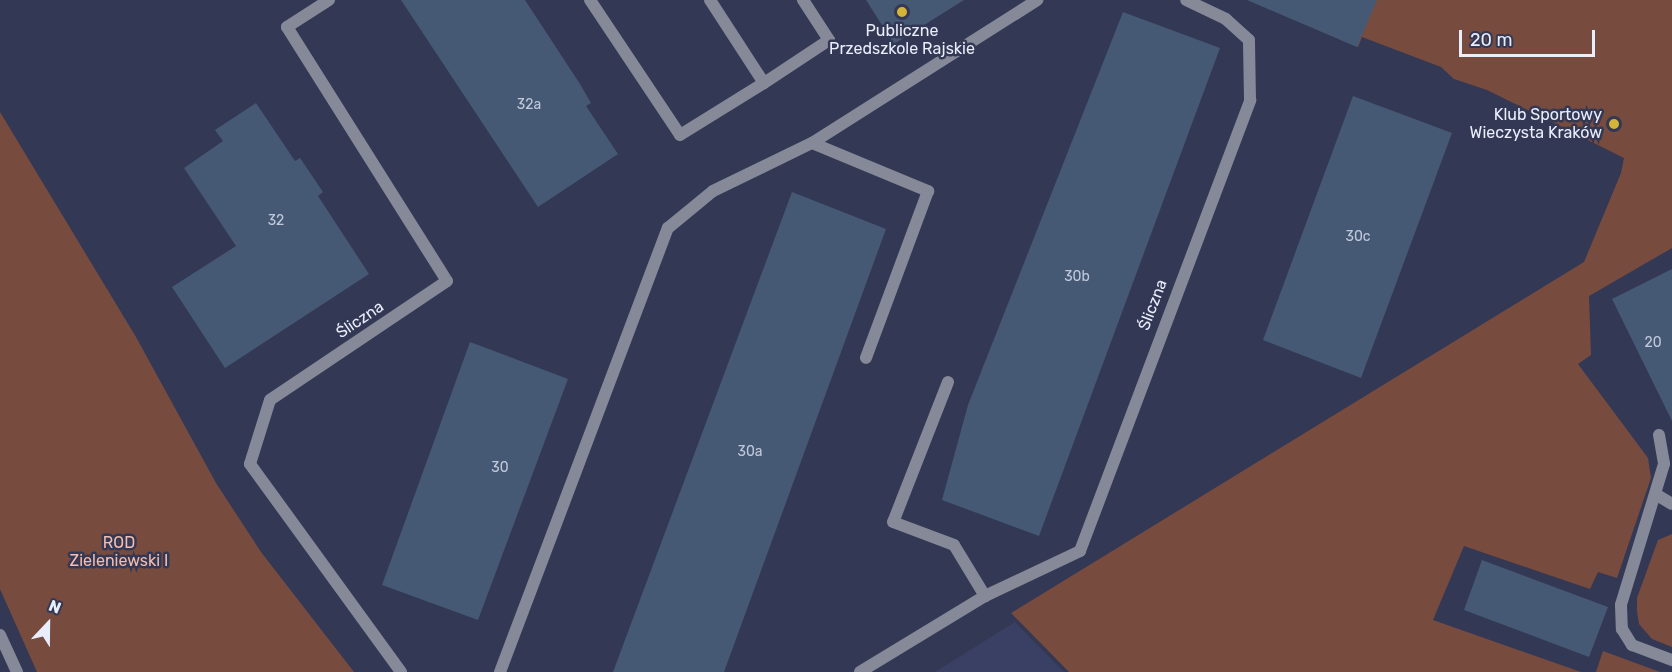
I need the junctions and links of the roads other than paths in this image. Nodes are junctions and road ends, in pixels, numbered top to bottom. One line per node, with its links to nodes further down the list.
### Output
1 (329, 0): 18 (street, Śliczna)
2 (590, 0): 7 (street)
3 (710, 0): 7 (street)
4 (803, 0): 7 (street)
5 (1037, 0): 8 (street)
6 (1186, 0): 14 (street, Śliczna)
7 (764, 83)
8 (812, 143): 9 (street); 19 (street)
9 (866, 358)
10 (948, 382): 14 (street)
11 (1659, 435): 12 (street)
12 (1658, 495): 13 (street); 16 (street)
13 (1672, 504)
14 (986, 596): 20 (street, Śliczna)
15 (0, 635): 17 (street)
16 (1672, 660)
17 (17, 672)
18 (401, 672)
19 (500, 672)
20 (860, 672)

